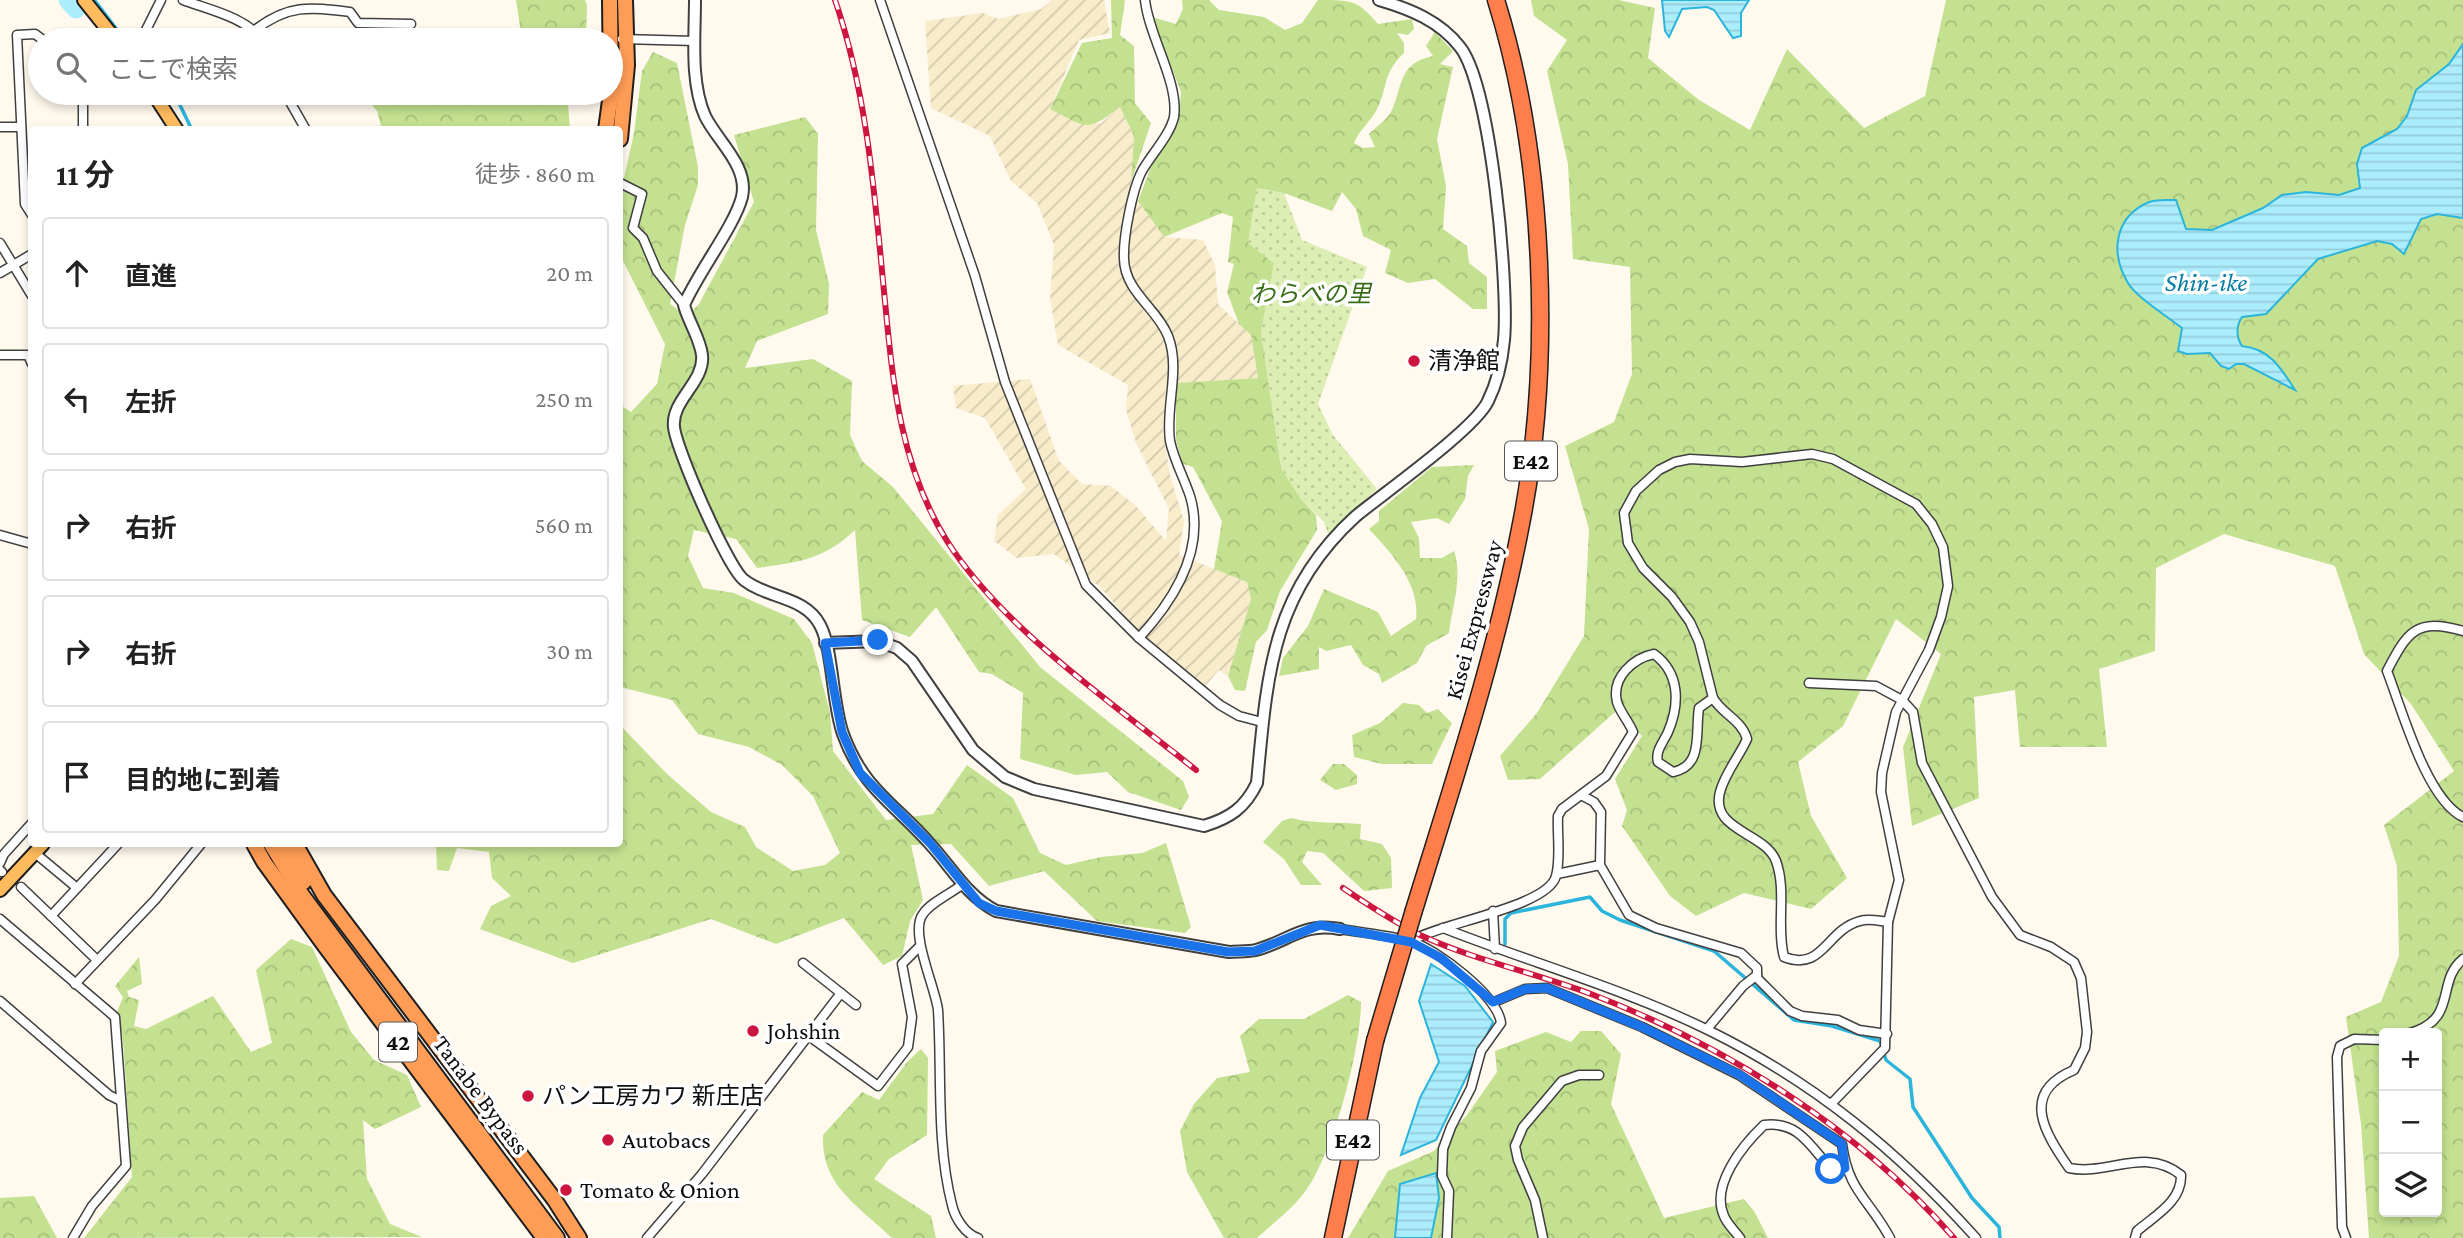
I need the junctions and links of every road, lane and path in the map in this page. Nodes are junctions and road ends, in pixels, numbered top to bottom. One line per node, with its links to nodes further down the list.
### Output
1 (84, 0): 14 (main road)
2 (161, 0): 15 (street)
3 (183, 0): 16 (street)
4 (354, 0): 12 (street)
5 (610, 0): 18 (highway)
6 (625, 0): 19 (highway)
7 (695, 0): 22 (street)
8 (880, 0): 48 (street)
9 (1145, 0): 48 (street)
10 (1379, 0): 53 (street)
11 (1496, 0): 106 (highway, Kisei Expressway / E42, bridge)
12 (350, 12): 13 (street); 17 (street)
13 (411, 24)
14 (106, 28)
15 (147, 28)
16 (250, 28)
17 (258, 28)
18 (617, 28)
19 (621, 28)
20 (28, 34): 34 (street)
21 (623, 39): 22 (street)
22 (695, 41): 42 (street)
23 (623, 70): 32 (highway)
24 (83, 105): 28 (street)
25 (161, 105): 29 (main road)
26 (292, 105): 30 (street)
27 (609, 105): 31 (highway)
28 (83, 126)
29 (174, 126)
30 (304, 126)
31 (607, 126)
32 (622, 126)
33 (0, 127): 34 (street)
34 (21, 127): 36 (street)
35 (623, 184): 42 (street)
36 (28, 209)
37 (0, 243): 39 (street)
38 (28, 256): 39 (street)
39 (13, 265): 40 (street); 41 (street)
40 (0, 273)
41 (28, 289)
42 (684, 305): 49 (street)
43 (0, 355): 44 (street)
44 (28, 355)
45 (0, 535): 46 (street)
46 (28, 543)
47 (2463, 631): 55 (street)
48 (1139, 638): 53 (street)
49 (825, 643): 53 (street); 67 (street)
50 (1809, 684): 52 (street)
51 (1713, 698): 52 (street); 54 (street); 74 (street)
52 (1902, 700): 74 (street); 112 (street)
53 (1262, 722)
54 (1581, 795): 64 (street); 66 (street)
55 (2463, 817)
56 (28, 827): 65 (street)
57 (115, 847): 69 (street)
58 (199, 847): 81 (street)
59 (256, 847): 101 (highway, 42)
60 (273, 847): 95 (highway, Tanabe Bypass / 42)
61 (285, 847): 95 (highway, Tanabe Bypass / 42)
62 (297, 847): 104 (highway, 42)
63 (39, 848): 69 (street); 70 (main road)
64 (1600, 865): 66 (street); 83 (street)
65 (1, 868)
66 (1557, 874): 71 (street)
67 (963, 884): 76 (street); 78 (street)
68 (21, 887): 72 (street)
69 (77, 888): 72 (street)
70 (0, 890)
71 (1493, 912): 75 (street); 79 (street)
72 (51, 916): 81 (street)
73 (0, 919): 84 (street)
74 (1888, 922): 91 (street)
75 (1443, 928): 77 (street); 79 (street)
76 (1340, 929): 77 (street)
77 (1411, 942): 87 (street)
78 (919, 947): 92 (street); 99 (street)
79 (1495, 949): 90 (street)
80 (2463, 959): 89 (street)
81 (97, 960): 84 (street)
82 (803, 963): 85 (street)
83 (1757, 975): 90 (street); 91 (street)
84 (75, 984): 96 (street)
85 (841, 993): 88 (street); 92 (street)
86 (0, 1001): 96 (street)
87 (1493, 1002): 98 (street); 107 (street)
88 (856, 1005)
89 (2420, 1028)
90 (1707, 1029): 97 (street)
91 (1887, 1034): 97 (street)
92 (808, 1037): 105 (street)
93 (2379, 1040): 113 (street)
94 (1599, 1075): 108 (street)
95 (447, 1083): 102 (highway, Tanabe Bypass / 42); 103 (highway, Tanabe Bypass / 42)
96 (121, 1101): 100 (street)
97 (1832, 1102): 111 (street)
98 (1845, 1168): 109 (street); 110 (street)
99 (975, 1237)
100 (73, 1238)
101 (544, 1238)
102 (556, 1238)
103 (567, 1238)
104 (579, 1238)
105 (648, 1238)
106 (1333, 1238)
107 (1447, 1238)
108 (1543, 1238)
109 (1740, 1238)
110 (1890, 1238)
111 (1976, 1238)
112 (2135, 1238)
113 (2346, 1238)

